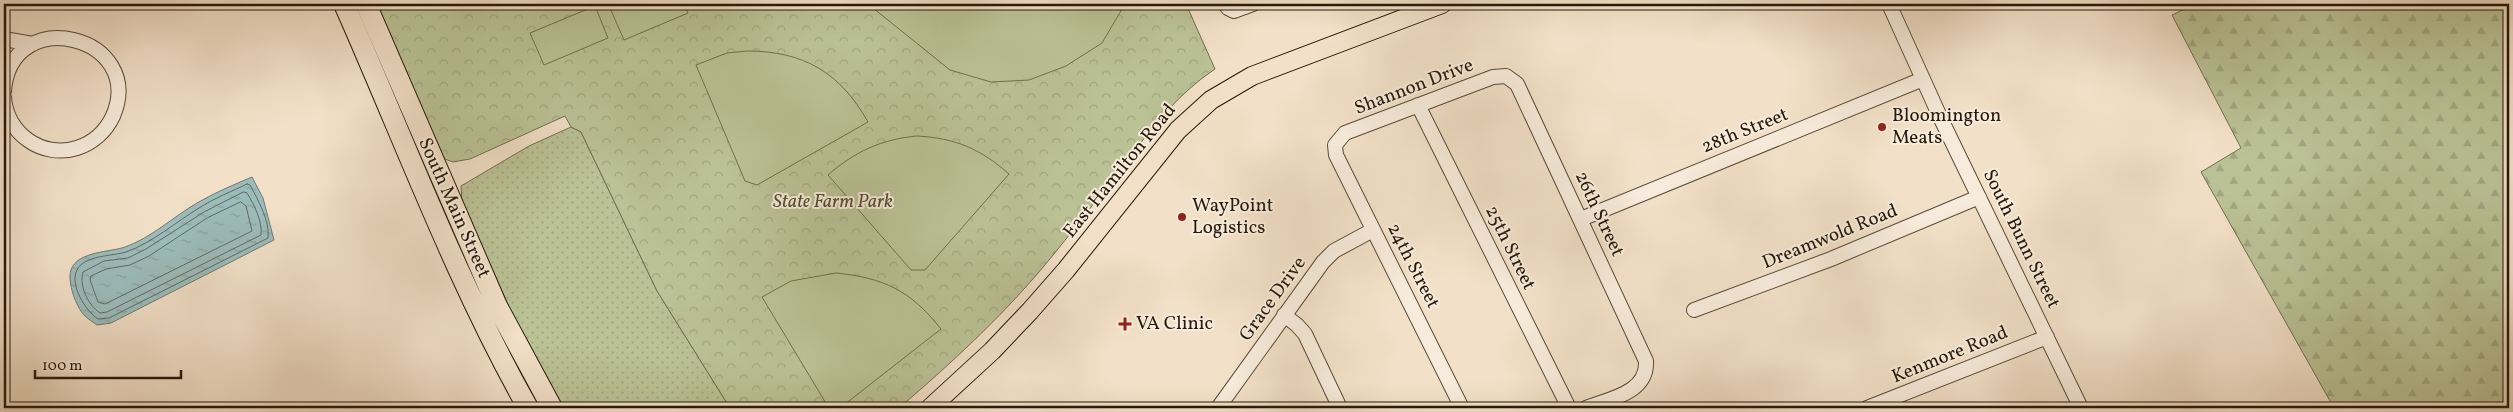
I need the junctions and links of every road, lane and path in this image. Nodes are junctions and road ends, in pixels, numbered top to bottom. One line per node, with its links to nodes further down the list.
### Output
1 (344, 4): 21 (highway, South Main Street)
2 (366, 4): 22 (highway, South Main Street)
3 (1253, 4): 6 (street)
4 (1442, 4): 23 (main road, East Hamilton Road)
5 (1889, 4): 10 (street, South Bunn Street)
6 (1228, 7)
7 (4, 40): 8 (street)
8 (33, 44): 11 (street); 12 (street)
9 (1506, 76): 13 (street, Shannon Drive); 16 (street, 26th Street)
10 (1923, 79): 15 (street, South Bunn Street); 16 (street, 28th Street)
11 (4, 80)
12 (4, 97)
13 (1418, 105): 14 (street, Shannon Drive); 27 (street, 25th Street)
14 (1337, 140): 17 (street, 24th Street)
15 (1979, 196): 18 (street, Dreamwold Road); 20 (street, South Bunn Street)
16 (1581, 219): 28 (street, 26th Street)
17 (1373, 230): 19 (street, Grace Drive); 26 (street, 24th Street)
18 (1694, 310)
19 (1284, 316): 24 (street, Grace Drive); 25 (street)
20 (2047, 337): 29 (street, Kenmore Road); 30 (street, South Bunn Street)
21 (528, 408)
22 (552, 408)
23 (930, 408)
24 (1218, 408)
25 (1340, 408)
26 (1462, 408)
27 (1569, 408)
28 (1586, 408)
29 (1867, 408)
30 (2081, 408)

